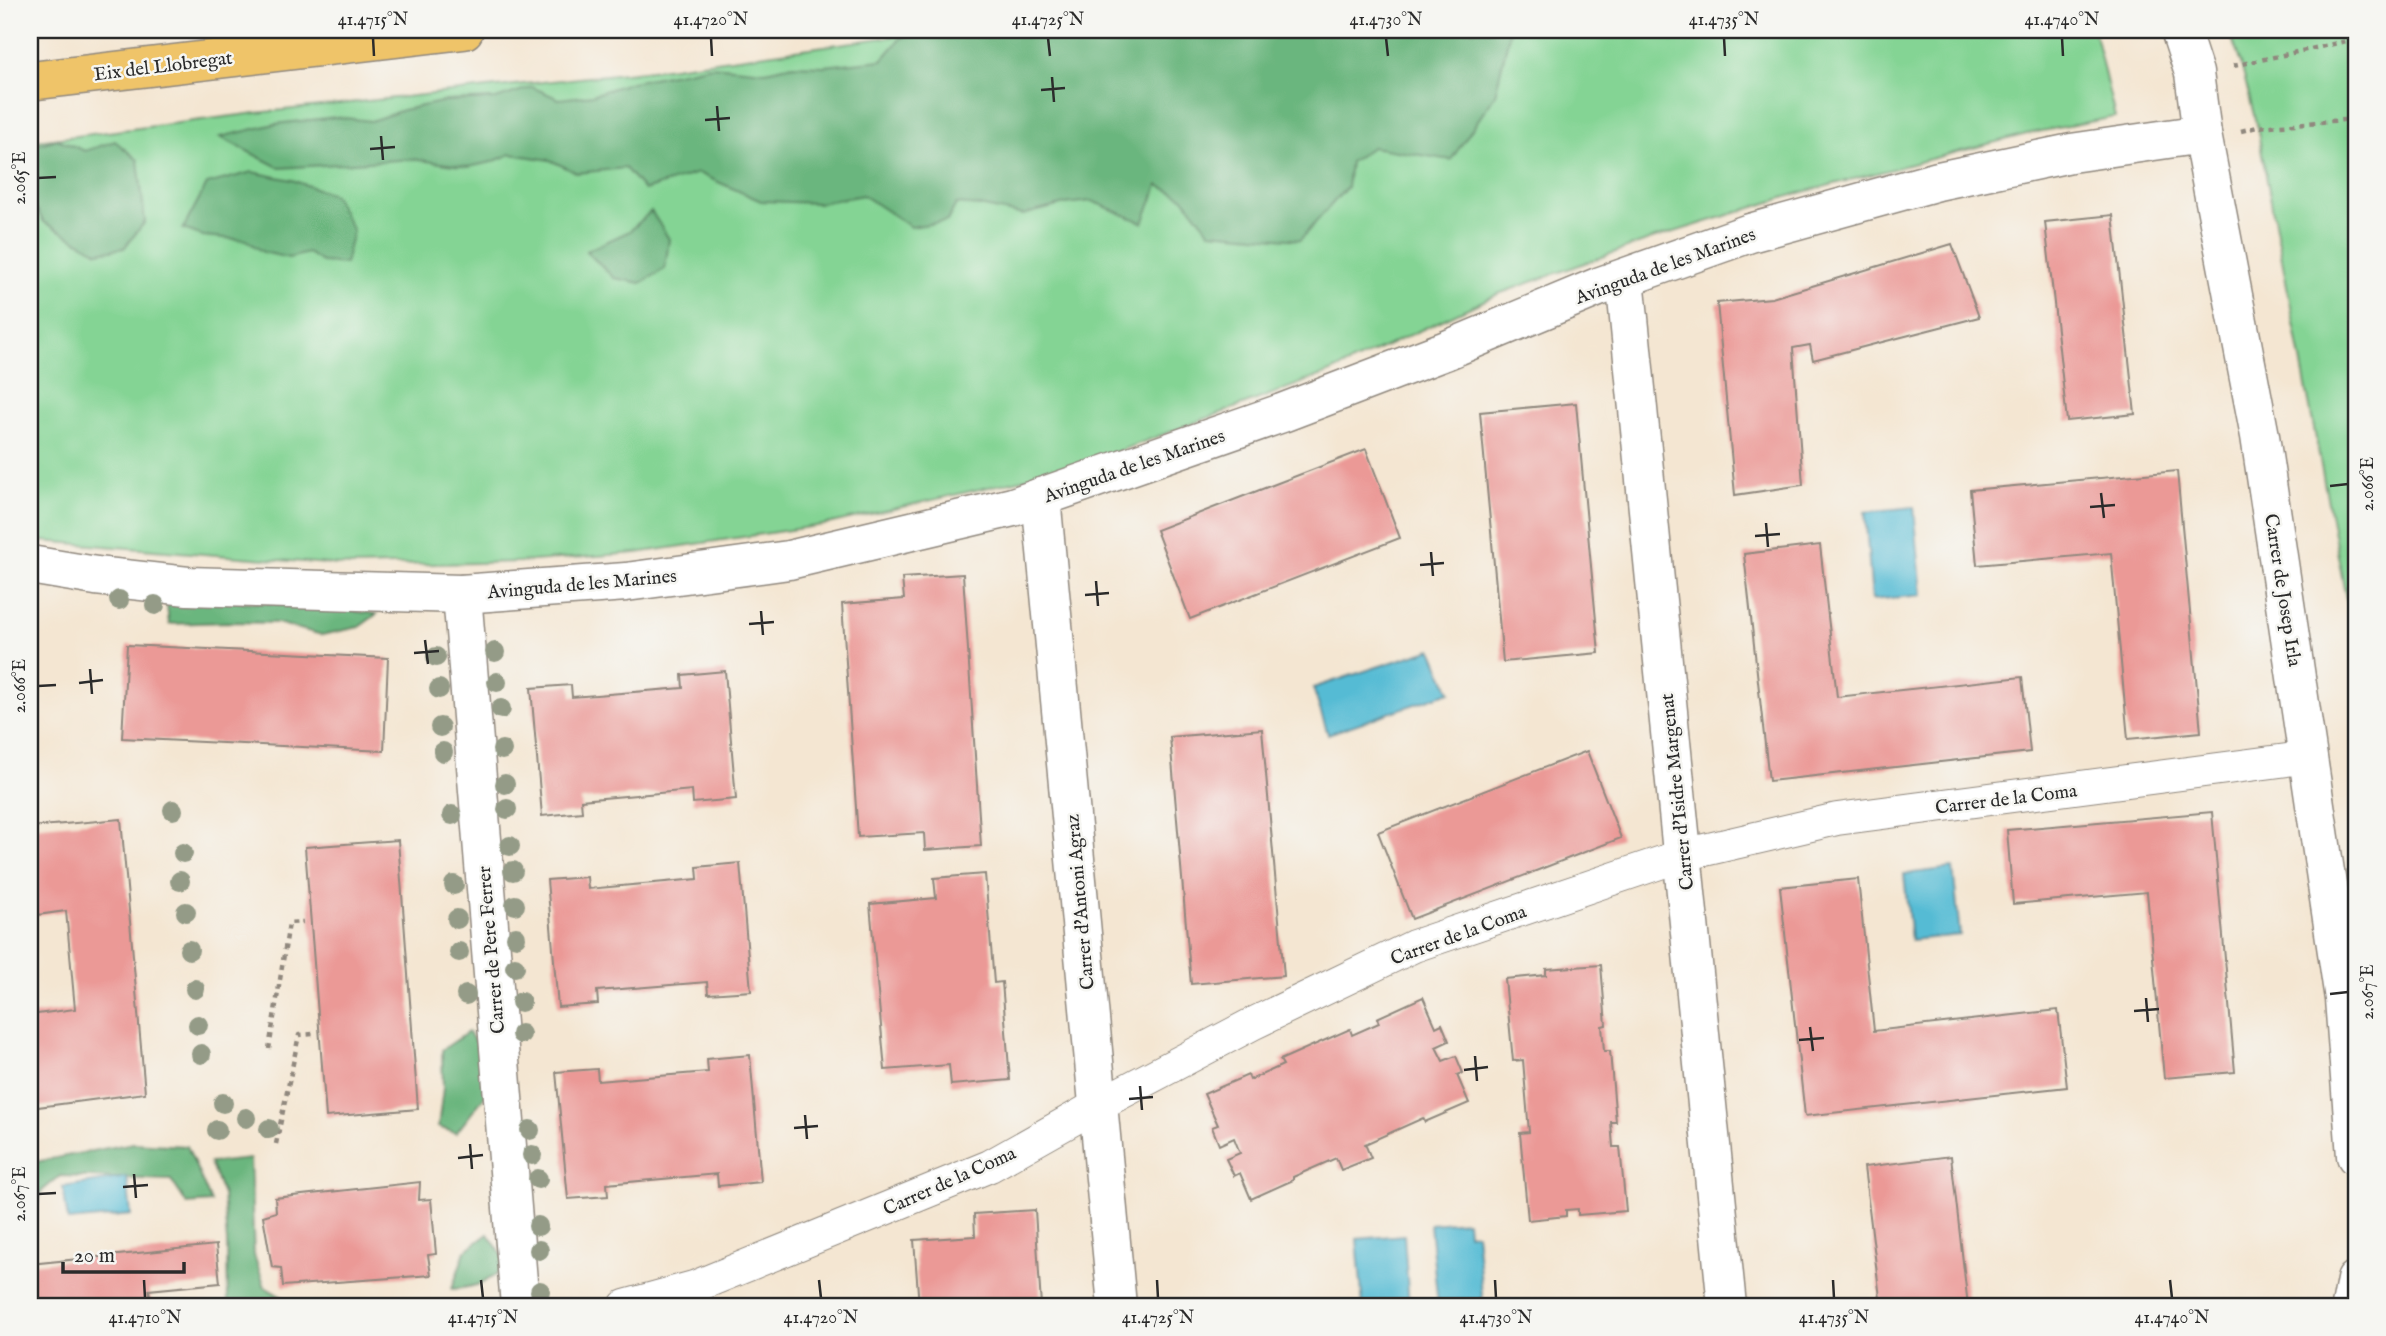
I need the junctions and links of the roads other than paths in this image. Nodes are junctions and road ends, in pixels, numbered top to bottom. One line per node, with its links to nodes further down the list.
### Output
1 (464, 30): 3 (highway, Eix del Llobregat)
2 (2180, 30): 4 (street, Carrer de Josep Irla)
3 (30, 82)
4 (2202, 134): 5 (street, Avinguda de les Marines); 9 (street, Carrer de Josep Irla)
5 (1625, 278): 6 (street, Avinguda de les Marines); 10 (street, Carrer d'Isidre Margenat)
6 (1041, 497): 8 (street, Avinguda de les Marines); 11 (street, Carrer d'Antoni Agraz)
7 (30, 565): 8 (street, Avinguda de les Marines)
8 (462, 594): 14 (street, Carrer de Pere Ferrer)
9 (2310, 757): 10 (street, Carrer de la Coma); 12 (street, Carrer de Josep Irla)
10 (1683, 855): 11 (street, Carrer de la Coma); 17 (street, Carrer d'Isidre Margenat)
11 (1098, 1105): 15 (street, Carrer de la Coma); 16 (street, Carrer d'Antoni Agraz)
12 (2356, 1156)
13 (2356, 1280): 18 (street)
14 (520, 1306)
15 (625, 1306)
16 (1117, 1306)
17 (1727, 1306)
18 (2351, 1306)

